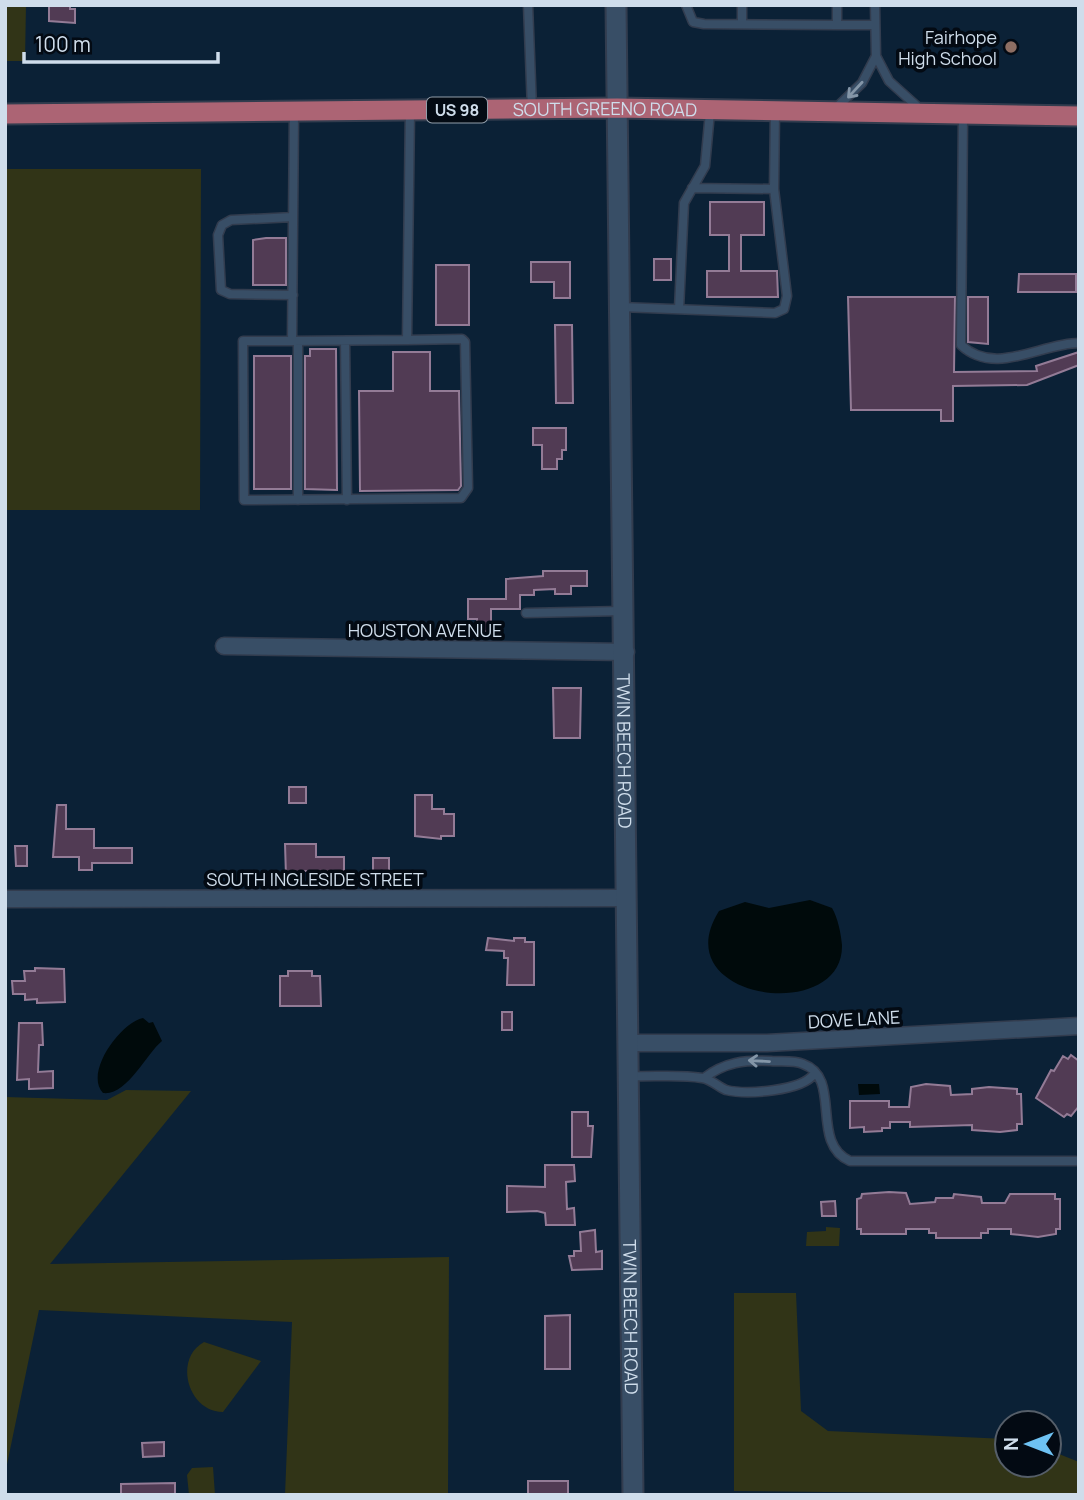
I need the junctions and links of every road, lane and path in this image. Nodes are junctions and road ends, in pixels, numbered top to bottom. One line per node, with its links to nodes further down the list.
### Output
1 (528, 5): 12 (lane)
2 (616, 5): 11 (street, TWIN BEECH ROAD)
3 (686, 5): 7 (lane)
4 (742, 5): 7 (lane)
5 (837, 5): 8 (lane)
6 (875, 5): 9 (lane)
7 (742, 24): 8 (lane)
8 (837, 25): 9 (lane)
9 (875, 25): 10 (lane)
10 (876, 56): 17 (lane, one-way to 17); 18 (lane)
11 (617, 108): 12 (main road, SOUTH GREENO ROAD / US 98); 14 (main road, SOUTH GREENO ROAD / US 98); 26 (street, TWIN BEECH ROAD)
12 (532, 109): 13 (main road, SOUTH GREENO ROAD / US 98)
13 (410, 110): 15 (main road, SOUTH GREENO ROAD / US 98); 28 (lane)
14 (710, 110): 16 (main road, SOUTH GREENO ROAD / US 98); 22 (lane)
15 (294, 111): 19 (main road, SOUTH GREENO ROAD / US 98); 24 (lane)
16 (775, 111): 17 (main road, SOUTH GREENO ROAD / US 98); 23 (lane)
17 (831, 111): 18 (main road, SOUTH GREENO ROAD / US 98)
18 (925, 113): 20 (main road, SOUTH GREENO ROAD / US 98)
19 (5, 114)
20 (963, 114): 21 (main road, SOUTH GREENO ROAD / US 98); 31 (lane)
21 (1079, 116)
22 (692, 188): 23 (lane); 27 (lane)
23 (774, 189): 27 (lane)
24 (293, 217): 25 (lane); 25 (lane)
25 (293, 295): 30 (lane)
26 (620, 307): 27 (lane); 34 (street, TWIN BEECH ROAD)
27 (679, 309)
28 (407, 340): 29 (lane); 33 (lane)
29 (345, 341): 30 (lane); 33 (lane)
30 (295, 342): 32 (lane); 32 (lane)
31 (1079, 342)
32 (298, 500): 33 (lane)
33 (347, 500)
34 (625, 611): 35 (lane); 37 (street, TWIN BEECH ROAD)
35 (526, 613)
36 (224, 646): 37 (street, HOUSTON AVENUE)
37 (626, 652): 38 (street, TWIN BEECH ROAD)
38 (625, 898): 39 (street, SOUTH INGLESIDE STREET); 41 (street, TWIN BEECH ROAD)
39 (5, 899)
40 (1079, 1026): 41 (street, DOVE LANE)
41 (631, 1043): 43 (street, TWIN BEECH ROAD)
42 (814, 1074): 44 (lane); 44 (lane, one-way to 44); 45 (lane)
43 (631, 1076): 44 (lane); 47 (street, TWIN BEECH ROAD)
44 (704, 1078)
45 (1078, 1159): 46 (lane)
46 (1079, 1170)
47 (634, 1495)

